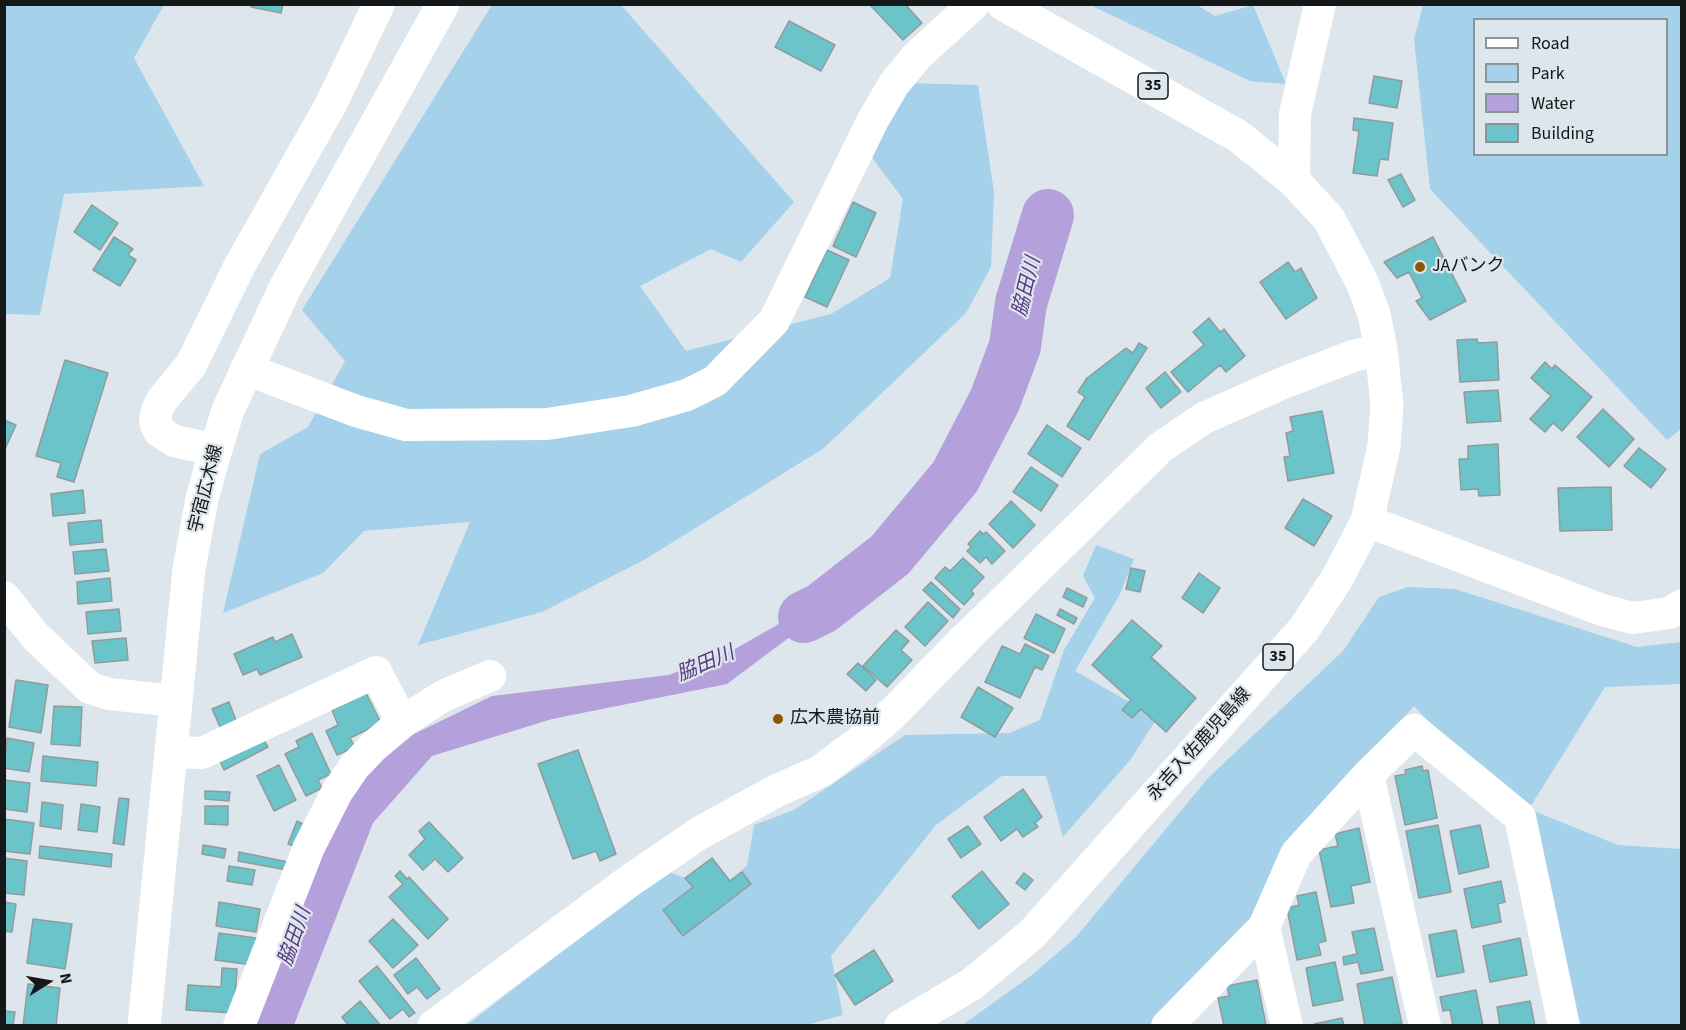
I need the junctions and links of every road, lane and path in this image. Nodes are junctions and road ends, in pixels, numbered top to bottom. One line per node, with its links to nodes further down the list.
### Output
1 (379, 4): 9 (street)
2 (442, 4): 8 (street, 宇宿広木線)
3 (974, 4): 8 (street)
4 (1003, 4): 6 (street, 永吉入佐鹿児島線 / 35)
5 (1320, 4): 6 (street)
6 (1294, 181): 7 (street, 永吉入佐鹿児島線 / 35)
7 (1381, 349): 10 (street, 永吉入佐鹿児島線 / 35); 13 (street)
8 (246, 369): 9 (street, 宇宿広木線)
9 (216, 450): 15 (street, 宇宿広木線)
10 (1368, 521): 12 (street); 23 (street, 永吉入佐鹿児島線 / 35)
11 (4, 597): 15 (street)
12 (1682, 605)
13 (964, 640): 22 (street)
14 (490, 676): 16 (street)
15 (176, 701): 17 (street, 宇宿広木線)
16 (402, 722): 17 (street); 21 (street)
17 (171, 752): 20 (street, 宇宿広木線)
18 (1368, 775): 19 (street); 26 (street); 27 (street)
19 (1264, 927): 24 (street); 25 (street)
20 (144, 1026)
21 (239, 1026)
22 (434, 1026)
23 (901, 1026)
24 (1167, 1026)
25 (1287, 1026)
26 (1425, 1026)
27 (1564, 1026)

